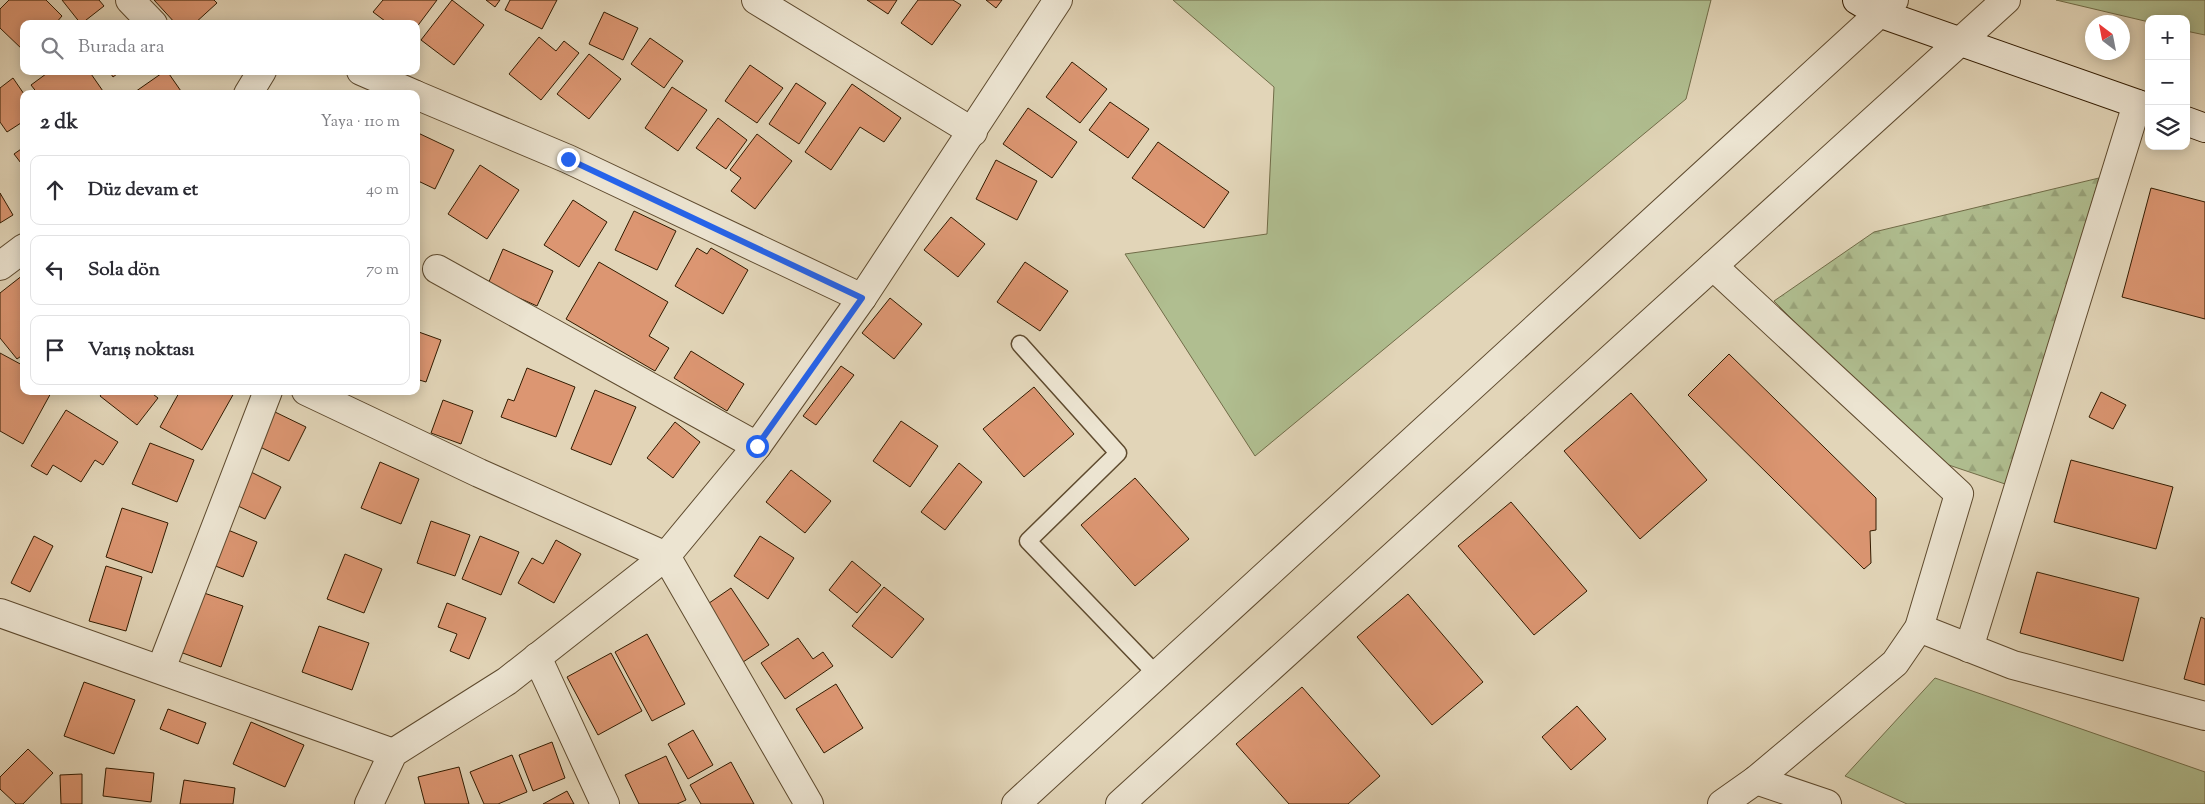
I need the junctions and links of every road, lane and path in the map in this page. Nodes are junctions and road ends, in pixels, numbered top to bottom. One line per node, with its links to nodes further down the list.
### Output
1 (130, 0): 6 (street)
2 (756, 0): 16 (street)
3 (1058, 0): 16 (street)
4 (2006, 0): 7 (street)
5 (1877, 4): 7 (street); 32 (street)
6 (150, 20)
7 (1961, 42): 13 (street); 19 (street)
8 (260, 75): 10 (street)
9 (370, 75): 11 (street)
10 (250, 90)
11 (406, 90)
12 (420, 96): 21 (street)
13 (2143, 106): 29 (street)
14 (2190, 122): 15 (street)
15 (2205, 128)
16 (973, 132): 21 (street)
17 (20, 251): 18 (street)
18 (0, 266)
19 (1713, 266): 28 (street); 40 (street)
20 (437, 269): 25 (street)
21 (862, 298): 25 (street)
22 (1020, 344): 32 (lane)
23 (266, 395): 31 (street)
24 (314, 395): 26 (street)
25 (757, 446): 26 (street)
26 (666, 556): 30 (street); 38 (street)
27 (0, 613): 31 (street)
28 (1919, 628): 29 (street); 35 (street)
29 (1969, 648): 33 (street)
30 (537, 657): 34 (street); 37 (street)
31 (161, 669): 34 (street)
32 (1157, 675): 39 (street)
33 (2205, 716)
34 (393, 753): 36 (street)
35 (1756, 780): 41 (street); 42 (street)
36 (369, 804)
37 (605, 804)
38 (809, 804)
39 (1016, 804)
40 (1120, 804)
41 (1722, 804)
42 (1826, 804)

